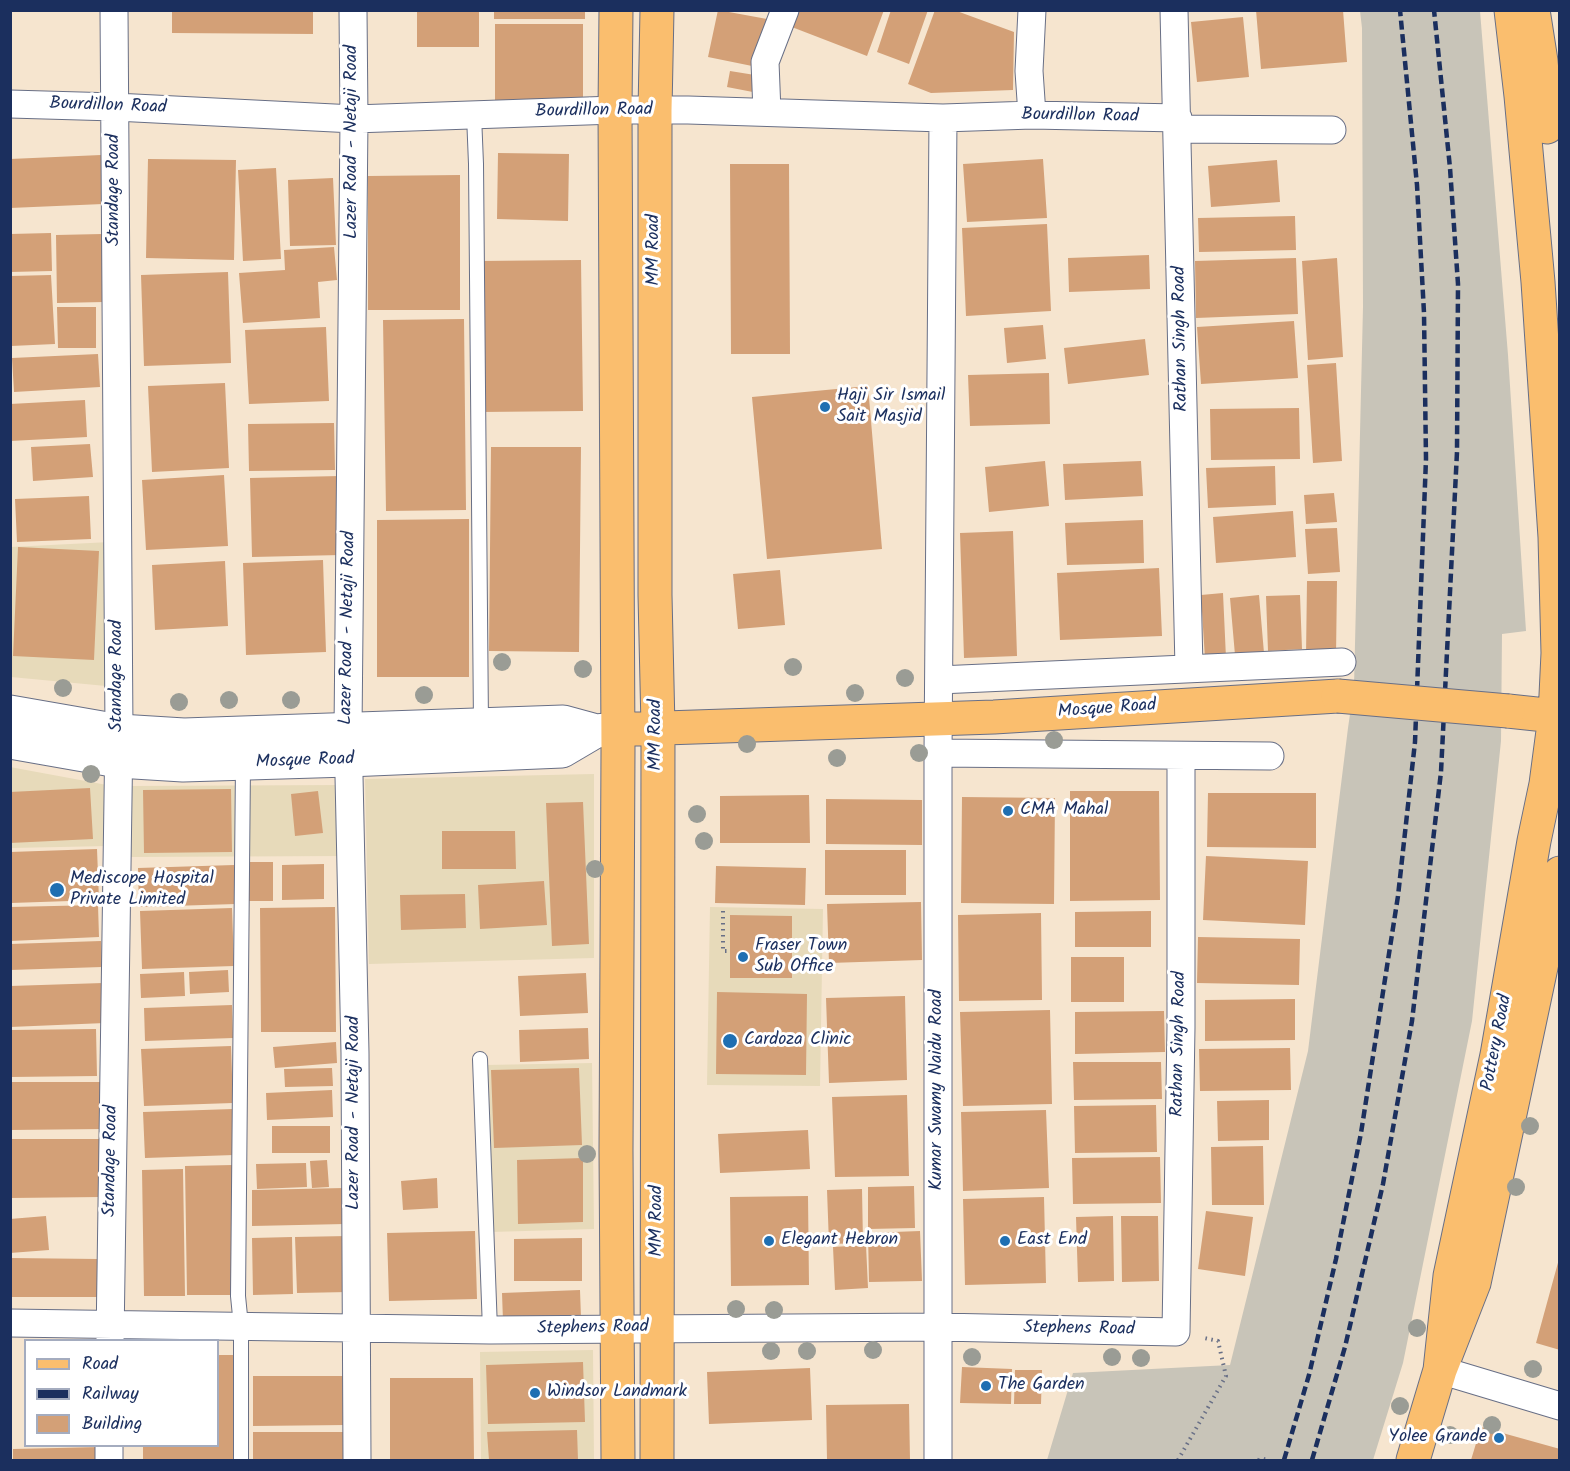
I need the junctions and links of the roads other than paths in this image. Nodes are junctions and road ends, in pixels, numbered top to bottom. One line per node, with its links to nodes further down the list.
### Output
1 (114, 10): 12 (street, Standage Road)
2 (353, 10): 19 (street, Lazer Road - Netaji Road)
3 (616, 10): 13 (main road)
4 (657, 10): 14 (main road, MM Road)
5 (785, 10): 15 (street)
6 (1032, 10): 17 (street)
7 (1174, 10): 20 (street, Rathan Singh Road)
8 (1511, 10): 22 (main road)
9 (1533, 10): 10 (main road)
10 (1551, 82): 22 (main road)
11 (10, 104): 12 (street, Bourdillon Road)
12 (115, 107): 19 (street, Bourdillon Road); 34 (street, Standage Road)
13 (615, 110): 14 (street, Bourdillon Road); 16 (street, Bourdillon Road); 31 (main road)
14 (655, 110): 15 (street, Bourdillon Road); 30 (main road, MM Road)
15 (767, 112): 18 (street, Bourdillon Road)
16 (474, 115): 19 (street, Bourdillon Road); 29 (lane)
17 (1032, 115): 18 (street, Bourdillon Road); 20 (street, Bourdillon Road)
18 (943, 118): 25 (street, Kumar Swamy Naidu Road)
19 (354, 119): 33 (street, Lazer Road - Netaji Road)
20 (1178, 123): 21 (street, Bourdillon Road); 24 (street, Rathan Singh Road)
21 (1332, 130)
22 (1549, 274): 27 (main road, Pottery Road)
23 (1342, 662): 24 (street)
24 (1189, 668): 25 (street)
25 (939, 680): 28 (street, Kumar Swamy Naidu Road)
26 (10, 712): 34 (street, Mosque Road)
27 (1555, 716): 28 (main road, Mosque Road, bridge); 50 (main road, Pottery Road)
28 (939, 719): 30 (main road, Mosque Road); 35 (street, Kumar Swamy Naidu Road)
29 (481, 725): 31 (street, Mosque Road); 33 (street, Mosque Road)
30 (658, 727): 31 (main road, Mosque Road); 46 (main road, MM Road)
31 (607, 730): 33 (street, Mosque Road); 45 (main road)
32 (10, 742): 34 (street, Mosque Road)
33 (348, 745): 34 (street, Mosque Road); 38 (street, Mosque Road); 43 (street, Lazer Road - Netaji Road)
34 (118, 746): 38 (street, Mosque Road); 48 (street, Standage Road)
35 (938, 753): 36 (street); 44 (street, Kumar Swamy Naidu Road)
36 (1181, 756): 37 (street); 49 (street, Rathan Singh Road)
37 (1270, 756)
38 (243, 764): 42 (lane)
39 (1559, 884): 50 (main road, Pottery Road)
40 (480, 1059): 47 (lane)
41 (10, 1323): 48 (street, Stephens Road)
42 (241, 1326): 43 (street, Stephens Road); 48 (street, Stephens Road); 52 (lane)
43 (355, 1328): 47 (street, Stephens Road); 53 (street, Lazer Road - Netaji Road)
44 (939, 1328): 46 (street, Stephens Road); 49 (street, Stephens Road); 56 (street, Kumar Swamy Naidu Road)
45 (618, 1329): 46 (street, Stephens Road); 47 (street, Stephens Road); 54 (main road)
46 (658, 1329): 55 (main road, MM Road)
47 (490, 1330)
48 (110, 1332)
49 (1176, 1332)
50 (1440, 1370): 51 (street); 57 (main road, Pottery Road)
51 (1560, 1406)
52 (241, 1461)
53 (357, 1461)
54 (618, 1461)
55 (657, 1461)
56 (938, 1461)
57 (1413, 1461)

